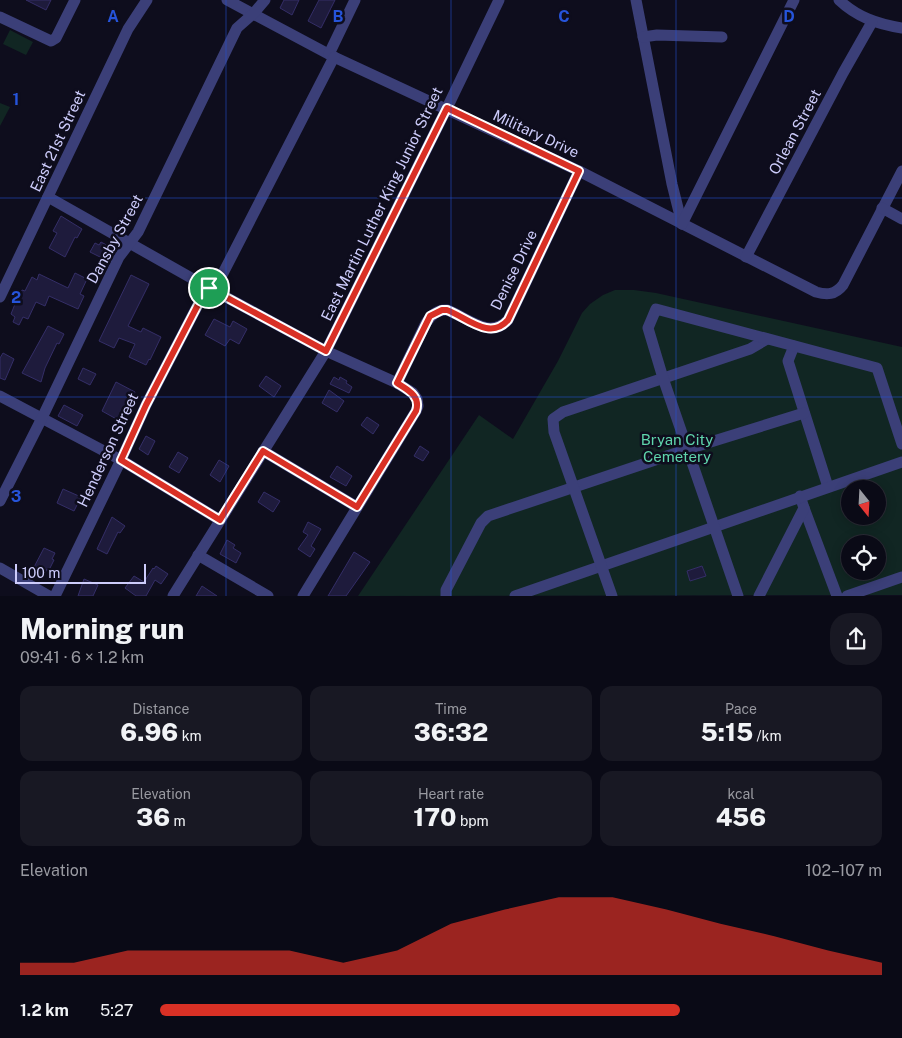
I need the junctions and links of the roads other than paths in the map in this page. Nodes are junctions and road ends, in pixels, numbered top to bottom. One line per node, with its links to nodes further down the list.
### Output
1 (75, 0): 11 (street)
2 (147, 0): 20 (street, East 21st Street)
3 (227, 0): 10 (street, Military Drive)
4 (265, 0): 10 (street, Dansby Street)
5 (355, 0): 16 (street, Henderson Street)
6 (498, 0): 17 (street, East Martin Luther King Junior Street)
7 (636, 0): 14 (street)
8 (794, 0): 23 (street)
9 (838, 0): 12 (street)
10 (254, 13): 16 (street, Military Drive); 24 (street, Dansby Street)
11 (0, 17)
12 (872, 22): 13 (street); 25 (street, Orlean Street)
13 (902, 28)
14 (643, 37): 15 (street); 23 (street)
15 (722, 37)
16 (332, 55): 17 (street, Military Drive); 26 (street, Henderson Street)
17 (447, 108): 18 (street, Military Drive); 30 (street, East Martin Luther King Junior Street)
18 (579, 171): 23 (street, Military Drive); 32 (street, Denise Drive)
19 (902, 171): 21 (street)
20 (48, 197): 24 (street); 27 (street, East 21st Street)
21 (882, 208): 22 (street); 25 (street, Military Drive)
22 (902, 219)
23 (682, 224): 25 (street, Military Drive)
24 (131, 243): 26 (street); 35 (street, Dansby Street)
25 (746, 257)
26 (209, 288): 30 (street); 39 (street, Henderson Street)
27 (0, 297)
28 (768, 339): 29 (street); 31 (street); 31 (street)
29 (794, 346): 34 (street); 36 (street)
30 (326, 351): 32 (street); 38 (street, East Martin Luther King Junior Street)
31 (662, 378): 37 (street); 42 (street)
32 (397, 383): 45 (street)
33 (0, 396): 35 (street)
34 (804, 413): 37 (street); 41 (street)
35 (42, 418): 39 (street); 44 (street, Dansby Street)
36 (902, 444)
37 (688, 450): 42 (street); 48 (street)
38 (263, 451): 45 (street); 47 (street, East Martin Luther King Junior Street)
39 (121, 460): 47 (street); 54 (street, Henderson Street)
40 (902, 462): 41 (street)
41 (828, 487): 43 (street)
42 (574, 488): 50 (street); 58 (street)
43 (800, 496): 46 (street); 48 (street)
44 (0, 501)
45 (357, 507): 57 (street)
46 (804, 508): 62 (street); 63 (street)
47 (220, 520): 49 (street, East Martin Luther King Junior Street)
48 (714, 526): 50 (street); 61 (street)
49 (198, 555): 55 (street, East Martin Luther King Junior Street); 56 (street)
50 (601, 565): 59 (street); 60 (street)
51 (0, 568): 53 (street)
52 (902, 577): 64 (street)
53 (49, 596)
54 (55, 596)
55 (173, 596)
56 (268, 596)
57 (303, 596)
58 (446, 596)
59 (516, 596)
60 (612, 596)
61 (738, 596)
62 (759, 596)
63 (837, 596)
64 (847, 596)

